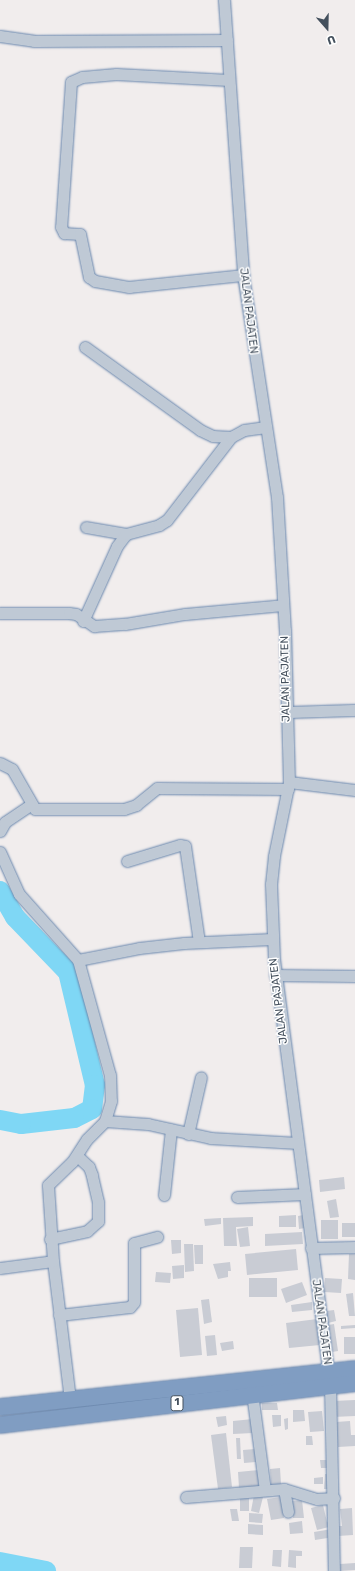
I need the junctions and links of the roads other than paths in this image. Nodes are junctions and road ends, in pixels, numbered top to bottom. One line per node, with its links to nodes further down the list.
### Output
1 (224, 0): 3 (street, JALAN PAJATEN)
2 (0, 36): 3 (street)
3 (227, 40): 4 (street, JALAN PAJATEN)
4 (230, 80): 5 (street, JALAN PAJATEN); 5 (street)
5 (243, 275): 7 (street, JALAN PAJATEN)
6 (84, 347): 8 (street)
7 (266, 427): 8 (street); 11 (street, JALAN PAJATEN)
8 (231, 436): 10 (street)
9 (86, 527): 10 (street)
10 (126, 534): 13 (street)
11 (283, 605): 13 (street); 15 (street, JALAN PAJATEN)
12 (0, 613): 13 (street)
13 (83, 621)
14 (355, 710): 15 (street)
15 (287, 712): 17 (street, JALAN PAJATEN)
16 (0, 763): 19 (street)
17 (288, 786): 18 (street); 19 (street); 23 (street, JALAN PAJATEN)
18 (355, 790)
19 (30, 805): 20 (street)
20 (0, 830)
21 (0, 852): 25 (street)
22 (126, 860): 24 (street)
23 (272, 939): 24 (street); 26 (street, JALAN PAJATEN)
24 (199, 942): 25 (street)
25 (78, 960): 29 (street)
26 (275, 975): 27 (street); 32 (street, JALAN PAJATEN)
27 (355, 976)
28 (201, 1077): 31 (street)
29 (105, 1121): 30 (street); 33 (street)
30 (170, 1129): 31 (street); 35 (street)
31 (188, 1134): 32 (street)
32 (297, 1143): 34 (street, JALAN PAJATEN)
33 (77, 1156): 38 (street); 38 (street)
34 (305, 1194): 36 (street); 40 (street, JALAN PAJATEN)
35 (164, 1195)
36 (236, 1197)
37 (157, 1237): 43 (street)
38 (50, 1239): 41 (street)
39 (355, 1247): 40 (street)
40 (311, 1248): 45 (street, JALAN PAJATEN)
41 (53, 1261): 42 (street); 43 (street)
42 (0, 1268)
43 (60, 1315): 48 (street)
44 (355, 1368): 45 (highway, 1)
45 (329, 1378): 46 (highway, 1); 47 (highway, 1); 48 (highway, 1); 54 (street, JALAN PAJATEN)
46 (355, 1383)
47 (252, 1393): 50 (highway, 1); 52 (street)
48 (70, 1400): 49 (highway, 1)
49 (0, 1407)
50 (0, 1425)
51 (284, 1489): 52 (street); 54 (street); 55 (street)
52 (265, 1490): 53 (street)
53 (186, 1497)
54 (334, 1498): 56 (street, JALAN PAJATEN)
55 (288, 1512)
56 (334, 1571)

